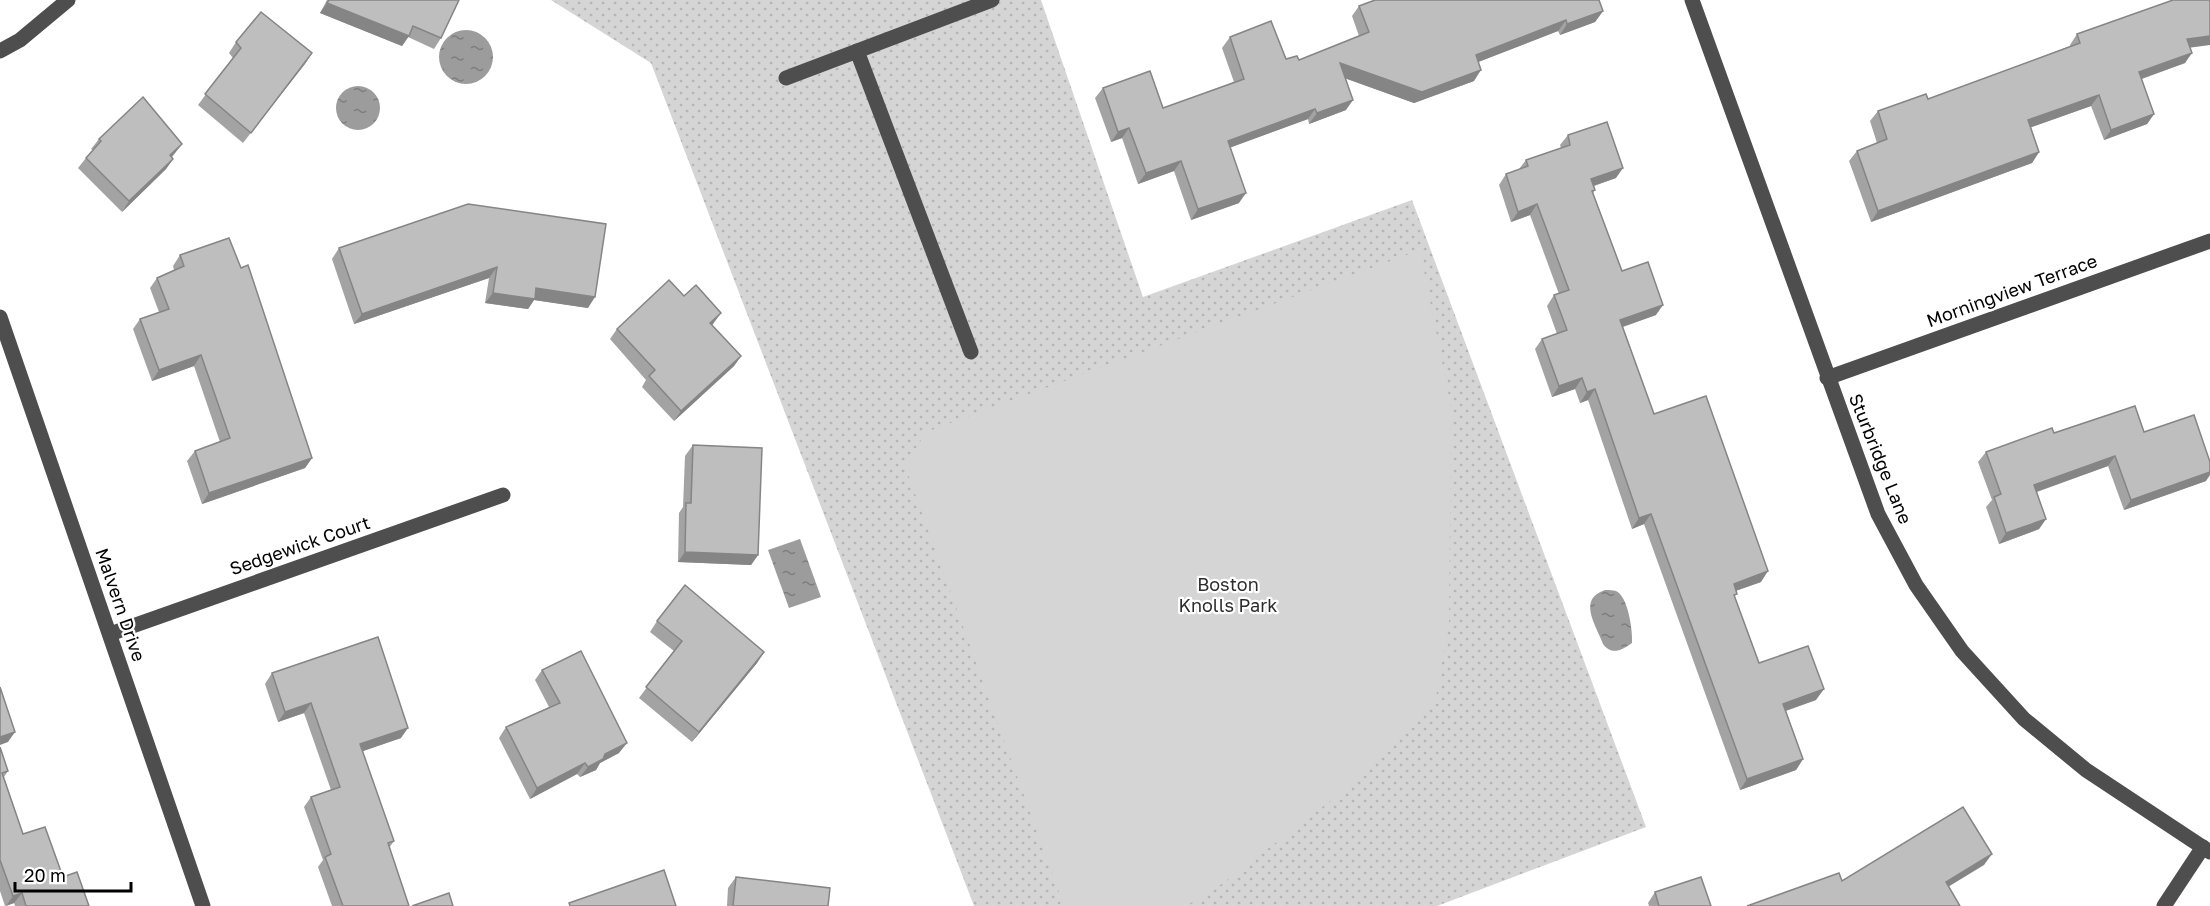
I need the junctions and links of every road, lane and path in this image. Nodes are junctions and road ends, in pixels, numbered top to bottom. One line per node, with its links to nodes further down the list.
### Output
1 (68, 0): 4 (street)
2 (992, 0): 5 (street)
3 (1692, 0): 10 (street, Sturbridge Lane)
4 (0, 51)
5 (857, 51): 6 (street); 9 (street)
6 (786, 78)
7 (2210, 242): 10 (street, Morningview Terrace)
8 (0, 317): 12 (street, Malvern Drive)
9 (971, 352)
10 (1827, 378): 13 (street, Sturbridge Lane)
11 (503, 495): 12 (street, Sedgewick Court)
12 (110, 634): 14 (street, Malvern Drive)
13 (2206, 850): 15 (street)
14 (203, 906)
15 (2164, 906)

